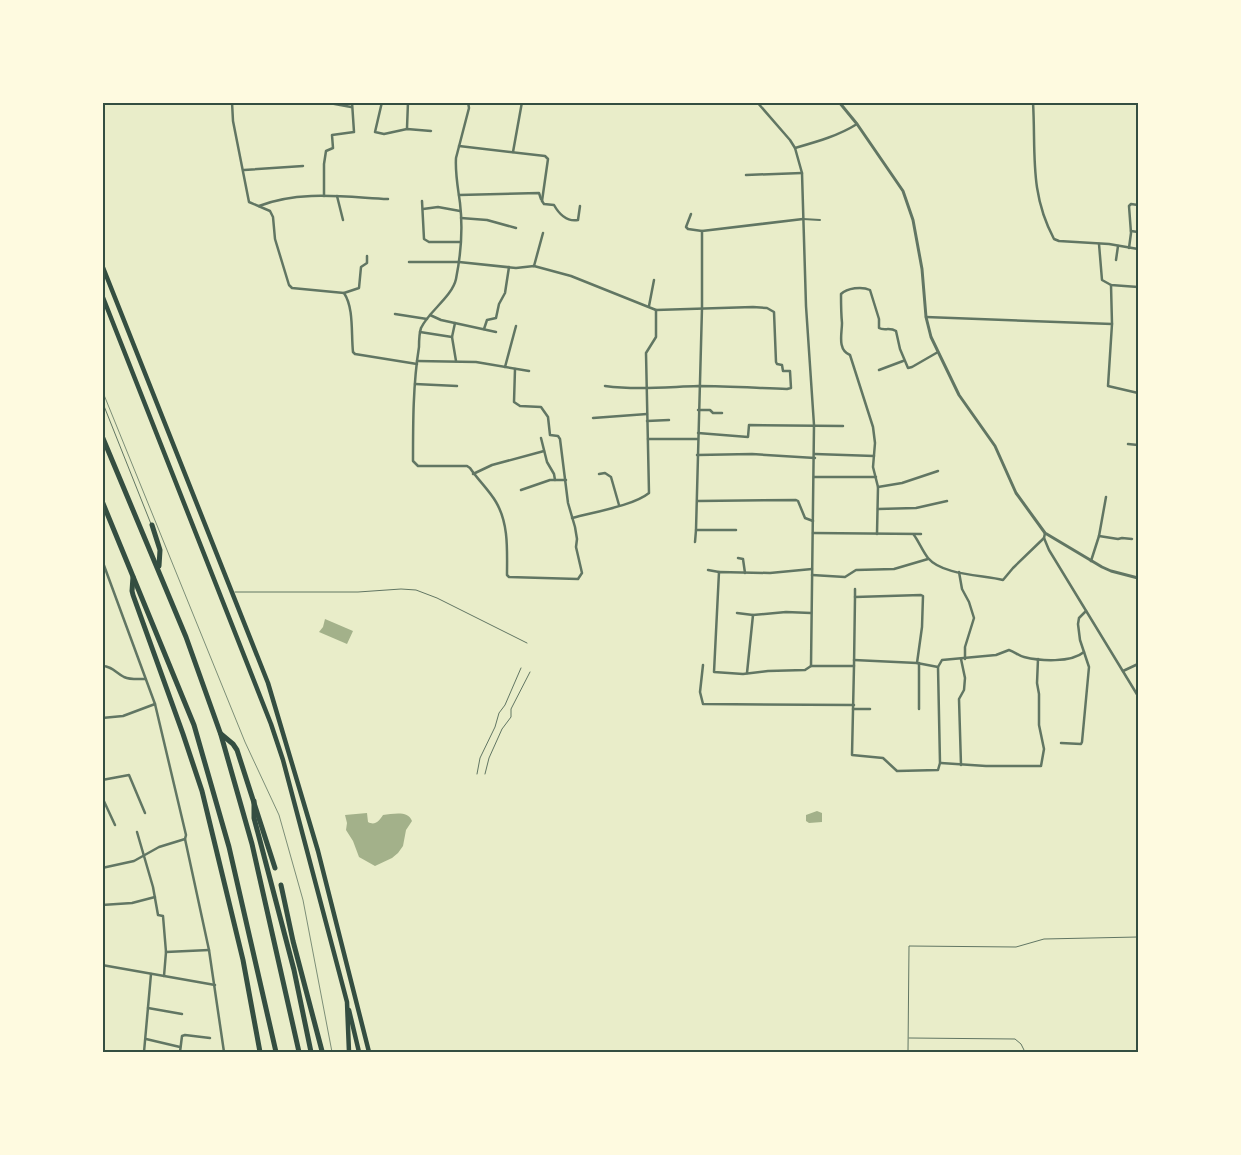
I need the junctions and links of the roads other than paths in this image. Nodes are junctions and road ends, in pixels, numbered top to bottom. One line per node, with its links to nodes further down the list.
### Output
1 (232, 102): 19 (street)
2 (324, 102): 11 (street)
3 (352, 102): 11 (street)
4 (382, 102): 13 (street)
5 (408, 102): 13 (street)
6 (468, 102): 15 (street)
7 (522, 102): 17 (street)
8 (757, 102): 16 (street)
9 (839, 102): 12 (street)
10 (1033, 102): 44 (street)
11 (351, 107): 23 (street)
12 (857, 124): 16 (street); 65 (street)
13 (407, 129): 14 (street)
14 (431, 132)
15 (459, 146): 17 (street); 22 (street)
16 (795, 148): 20 (street)
17 (513, 152): 27 (street)
18 (303, 166): 19 (street)
19 (244, 170): 29 (street)
20 (802, 173): 21 (street); 36 (street)
21 (746, 175)
22 (458, 195): 27 (street); 32 (street)
23 (324, 196): 24 (street); 29 (street)
24 (337, 196): 25 (street); 35 (street)
25 (388, 199)
26 (422, 201): 31 (street)
27 (542, 201): 30 (street)
28 (1138, 205): 40 (street)
29 (259, 206): 58 (street)
30 (580, 206)
31 (423, 209): 32 (street); 43 (street)
32 (460, 211): 34 (street)
33 (692, 214): 39 (street)
34 (460, 218): 38 (street); 43 (street)
35 (343, 220)
36 (803, 220): 37 (street); 39 (street); 95 (street)
37 (820, 220)
38 (516, 228)
39 (702, 231): 61 (street)
40 (1131, 231): 41 (street); 46 (street)
41 (1138, 232)
42 (543, 233): 53 (street)
43 (460, 242): 51 (street)
44 (1099, 244): 45 (street); 56 (street)
45 (1118, 246): 46 (street); 49 (street)
46 (1129, 248): 47 (street)
47 (1138, 250)
48 (367, 256): 58 (street)
49 (1116, 260)
50 (409, 262): 51 (street)
51 (459, 262): 54 (street); 64 (street)
52 (102, 265): 151 (main road)
53 (534, 266): 54 (street); 60 (street)
54 (509, 267): 70 (street)
55 (654, 280): 60 (street)
56 (1111, 285): 57 (street); 68 (street)
57 (1138, 287)
58 (344, 293): 76 (street)
59 (102, 295): 208 (main road)
60 (649, 306): 62 (street)
61 (702, 308): 62 (street); 85 (street); 85 (street)
62 (656, 310): 86 (street)
63 (395, 314): 66 (street)
64 (430, 315): 66 (street); 67 (street)
65 (926, 317): 68 (street); 74 (street)
66 (427, 319): 71 (street)
67 (455, 323): 70 (street); 73 (street)
68 (1112, 324): 87 (street)
69 (516, 326): 78 (street)
70 (484, 329): 72 (street)
71 (420, 332): 73 (street); 76 (street)
72 (496, 332)
73 (452, 337): 77 (street)
74 (938, 352): 75 (street); 129 (street)
75 (904, 361): 80 (street); 106 (street)
76 (417, 362): 77 (street); 82 (street)
77 (456, 362): 78 (street)
78 (505, 367): 79 (street)
79 (515, 369): 81 (street); 114 (street)
80 (879, 370)
81 (529, 371)
82 (415, 384): 83 (street); 109 (street)
83 (456, 386)
84 (605, 386): 86 (street)
85 (699, 386): 86 (street); 89 (street)
86 (646, 388): 91 (street)
87 (1138, 393)
88 (102, 401): 125 (lane)
89 (698, 410): 90 (street); 97 (street)
90 (722, 413)
91 (647, 414): 92 (street); 94 (street)
92 (593, 418)
93 (669, 420): 94 (street)
94 (648, 421): 100 (street)
95 (814, 425): 96 (street); 97 (street); 107 (street)
96 (843, 426)
97 (698, 433): 101 (street)
98 (102, 436): 141 (highway)
99 (541, 438): 104 (street)
100 (648, 439): 101 (street); 121 (street)
101 (698, 439): 105 (street)
102 (1128, 444): 103 (street)
103 (1138, 445)
104 (544, 451): 109 (street); 113 (street)
105 (697, 455): 107 (street); 119 (street)
106 (874, 456): 107 (street); 112 (street)
107 (815, 457): 111 (street)
108 (938, 472): 115 (street)
109 (473, 474): 123 (street)
110 (599, 474): 121 (street)
111 (814, 477): 112 (street); 124 (street)
112 (876, 477): 115 (street)
113 (555, 480): 114 (street); 116 (street)
114 (566, 480): 123 (street)
115 (878, 487): 122 (street)
116 (521, 490)
117 (1106, 497): 133 (street)
118 (102, 501): 148 (highway)
119 (698, 501): 124 (street); 126 (street)
120 (947, 501): 122 (street)
121 (619, 505): 123 (street)
122 (878, 509): 130 (street)
123 (572, 518)
124 (813, 521): 128 (street)
125 (152, 525): 141 (highway)
126 (696, 530): 127 (street); 136 (street)
127 (736, 530)
128 (813, 533): 130 (street); 142 (street)
129 (1045, 533): 134 (street); 140 (street)
130 (877, 534): 132 (street)
131 (921, 534): 132 (street)
132 (914, 535): 138 (street)
133 (1099, 536): 135 (street); 140 (street)
134 (1044, 538): 145 (street); 153 (street)
135 (1132, 539)
136 (695, 542)
137 (738, 558): 146 (street)
138 (928, 558): 145 (street); 147 (street)
139 (102, 560): 174 (street)
140 (1090, 561): 149 (street)
141 (159, 569): 181 (highway)
142 (812, 569): 146 (street); 147 (street)
143 (708, 570): 144 (street)
144 (719, 572): 146 (street); 173 (street)
145 (959, 572): 160 (street)
146 (745, 573)
147 (812, 575): 155 (street)
148 (133, 577): 219 (highway); 220 (highway)
149 (1138, 578)
150 (855, 589): 152 (street)
151 (232, 592): 157 (lane); 225 (main road)
152 (855, 597): 162 (street); 163 (street)
153 (1086, 611): 158 (street); 171 (street)
154 (737, 613): 156 (street)
155 (811, 613): 156 (street); 167 (street)
156 (752, 614): 173 (street)
157 (527, 643)
158 (1084, 652): 161 (street); 182 (street)
159 (961, 658): 160 (street); 169 (street); 184 (street)
160 (966, 659): 161 (street)
161 (1038, 659): 184 (street)
162 (854, 660): 163 (street); 168 (street)
163 (918, 663): 169 (street); 179 (street)
164 (1138, 664): 171 (street)
165 (703, 665): 177 (street)
166 (102, 666): 174 (street)
167 (811, 666): 168 (street); 173 (street)
168 (854, 666): 177 (street)
169 (938, 667): 183 (street)
170 (521, 668): 185 (lane)
171 (1123, 671): 175 (street)
172 (530, 672): 186 (lane)
173 (747, 673)
174 (146, 679): 176 (street)
175 (1138, 696)
176 (155, 704): 180 (street); 194 (street)
177 (854, 707): 178 (street); 183 (street)
178 (870, 709)
179 (919, 709)
180 (102, 718)
181 (221, 734): 190 (highway); 221 (highway)
182 (1061, 743)
183 (940, 763): 184 (street)
184 (961, 764)
185 (477, 774)
186 (485, 774)
187 (102, 776): 188 (street)
188 (103, 780): 191 (street)
189 (102, 797): 192 (street)
190 (254, 801): 197 (highway); 222 (highway)
191 (145, 813)
192 (114, 825)
193 (137, 832): 195 (street)
194 (185, 839): 195 (street); 202 (street)
195 (145, 855): 196 (street); 199 (street)
196 (102, 868)
197 (276, 868)
198 (280, 885): 215 (highway)
199 (155, 897): 200 (street); 203 (street)
200 (102, 905)
201 (1138, 937): 212 (lane)
202 (209, 950): 203 (street); 207 (street)
203 (166, 952): 206 (street)
204 (102, 965): 205 (street)
205 (151, 974): 206 (street); 209 (street)
206 (164, 976): 207 (street)
207 (215, 985): 218 (street)
208 (347, 1002): 223 (main road); 224 (main road)
209 (148, 1008): 210 (street); 213 (street)
210 (182, 1014)
211 (210, 1038): 214 (street)
212 (909, 1038): 226 (lane); 227 (lane)
213 (146, 1039): 214 (street); 216 (street)
214 (180, 1048): 217 (street)
215 (322, 1051)
216 (144, 1052)
217 (180, 1052)
218 (224, 1052)
219 (260, 1052)
220 (276, 1052)
221 (299, 1052)
222 (311, 1052)
223 (349, 1052)
224 (359, 1052)
225 (369, 1052)
226 (908, 1052)
227 (1025, 1052)

